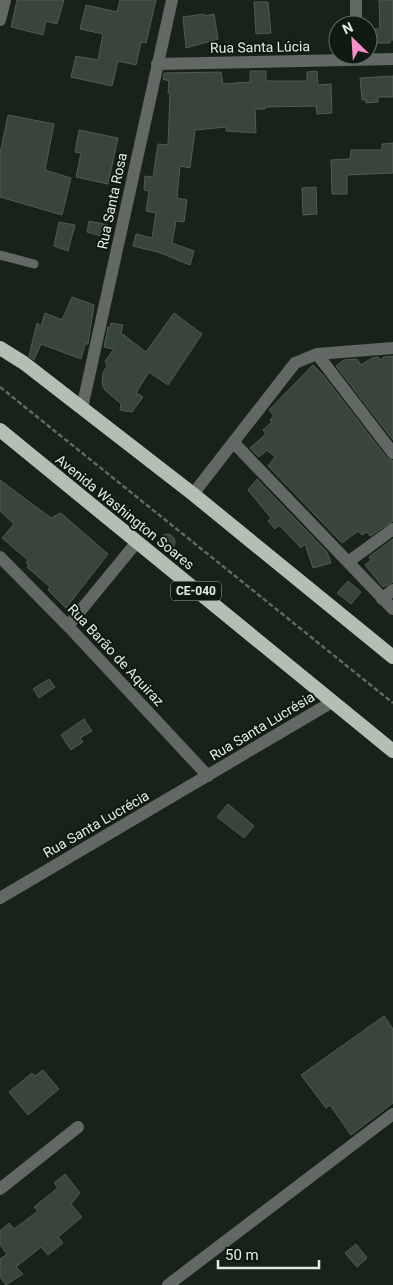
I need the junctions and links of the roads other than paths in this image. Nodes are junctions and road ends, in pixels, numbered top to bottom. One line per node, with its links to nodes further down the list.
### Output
1 (5, 0): 5 (street)
2 (172, 0): 9 (street, Rua Santa Rosa)
3 (356, 0): 4 (street)
4 (356, 15)
5 (0, 20)
6 (328, 59): 9 (street, Rua Santa Lúcia)
7 (378, 59): 8 (street, Rua Santa Lúcia)
8 (393, 60)
9 (157, 64): 15 (street, Rua Santa Rosa)
10 (0, 255): 11 (lane)
11 (34, 264)
12 (0, 348): 15 (highway)
13 (393, 348): 14 (street)
14 (317, 354): 17 (street); 18 (street)
15 (82, 408): 19 (highway)
16 (0, 430): 21 (highway, Avenida Washington Soares / CE-040)
17 (234, 443): 19 (street); 22 (street)
18 (393, 453)
19 (193, 494): 28 (highway)
20 (393, 529): 22 (street)
21 (136, 542): 27 (street); 29 (highway, Avenida Washington Soares / CE-040)
22 (348, 562): 25 (street)
23 (2, 563): 27 (street, Rua Barão de Aquiraz)
24 (393, 590): 25 (street)
25 (382, 598): 26 (street)
26 (393, 609)
27 (68, 626): 31 (street, Rua Barão de Aquiraz)
28 (393, 657)
29 (332, 702): 30 (highway, Avenida Washington Soares / CE-040); 31 (street, Rua Santa Lucrésia)
30 (393, 751)
31 (208, 776): 32 (street, Rua Santa Lucrécia)
32 (0, 898)
33 (393, 1114): 36 (street)
34 (78, 1127): 35 (street)
35 (0, 1189)
36 (168, 1285)

